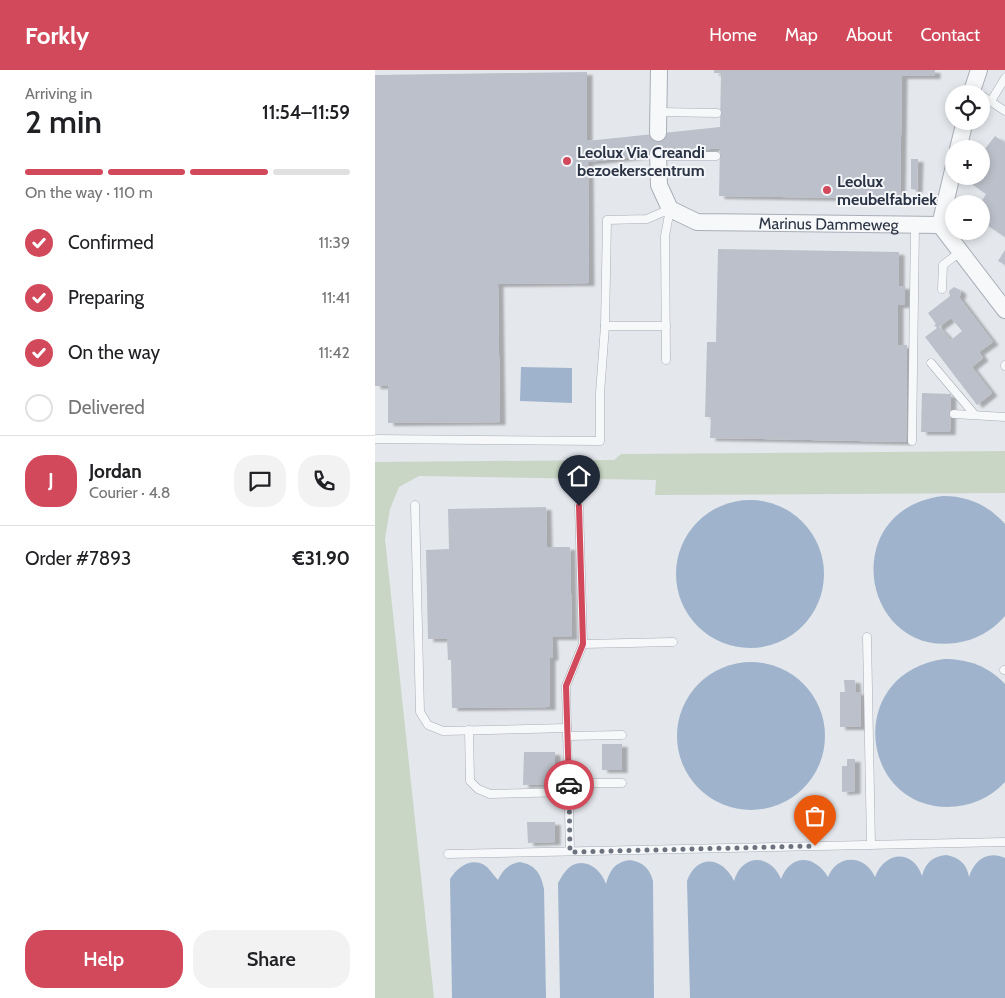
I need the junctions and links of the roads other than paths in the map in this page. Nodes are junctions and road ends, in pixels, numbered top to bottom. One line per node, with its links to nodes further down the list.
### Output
1 (659, 70): 7 (street)
2 (979, 70): 4 (street)
3 (1005, 78): 5 (lane)
4 (977, 85)
5 (991, 101): 6 (lane)
6 (1005, 110)
7 (659, 112): 8 (lane); 9 (street)
8 (717, 113)
9 (659, 134)
10 (658, 155): 11 (lane); 13 (street)
11 (716, 156)
12 (949, 185): 15 (street)
13 (669, 209): 14 (street, Marinus Dammeweg); 19 (lane); 20 (lane)
14 (915, 225): 15 (street, Marinus Dammeweg); 27 (lane)
15 (940, 225): 16 (street)
16 (960, 252): 17 (lane); 18 (street)
17 (942, 289)
18 (1005, 310)
19 (605, 326): 20 (lane); 26 (lane)
20 (666, 326): 21 (lane)
21 (666, 360)
22 (931, 363): 24 (lane)
23 (954, 414): 24 (lane)
24 (975, 415): 25 (lane)
25 (1005, 417)
26 (375, 439)
27 (912, 442)
28 (415, 505): 33 (lane)
29 (579, 506): 32 (lane)
30 (867, 637): 40 (lane)
31 (673, 642): 32 (lane)
32 (583, 644): 34 (lane)
33 (469, 730): 34 (lane); 38 (lane)
34 (567, 732): 35 (lane); 36 (lane)
35 (622, 735)
36 (569, 783): 37 (lane); 38 (lane)
37 (623, 783)
38 (569, 792): 41 (lane)
39 (1005, 842): 40 (lane)
40 (871, 844): 41 (lane)
41 (570, 852): 42 (lane)
42 (448, 854)

